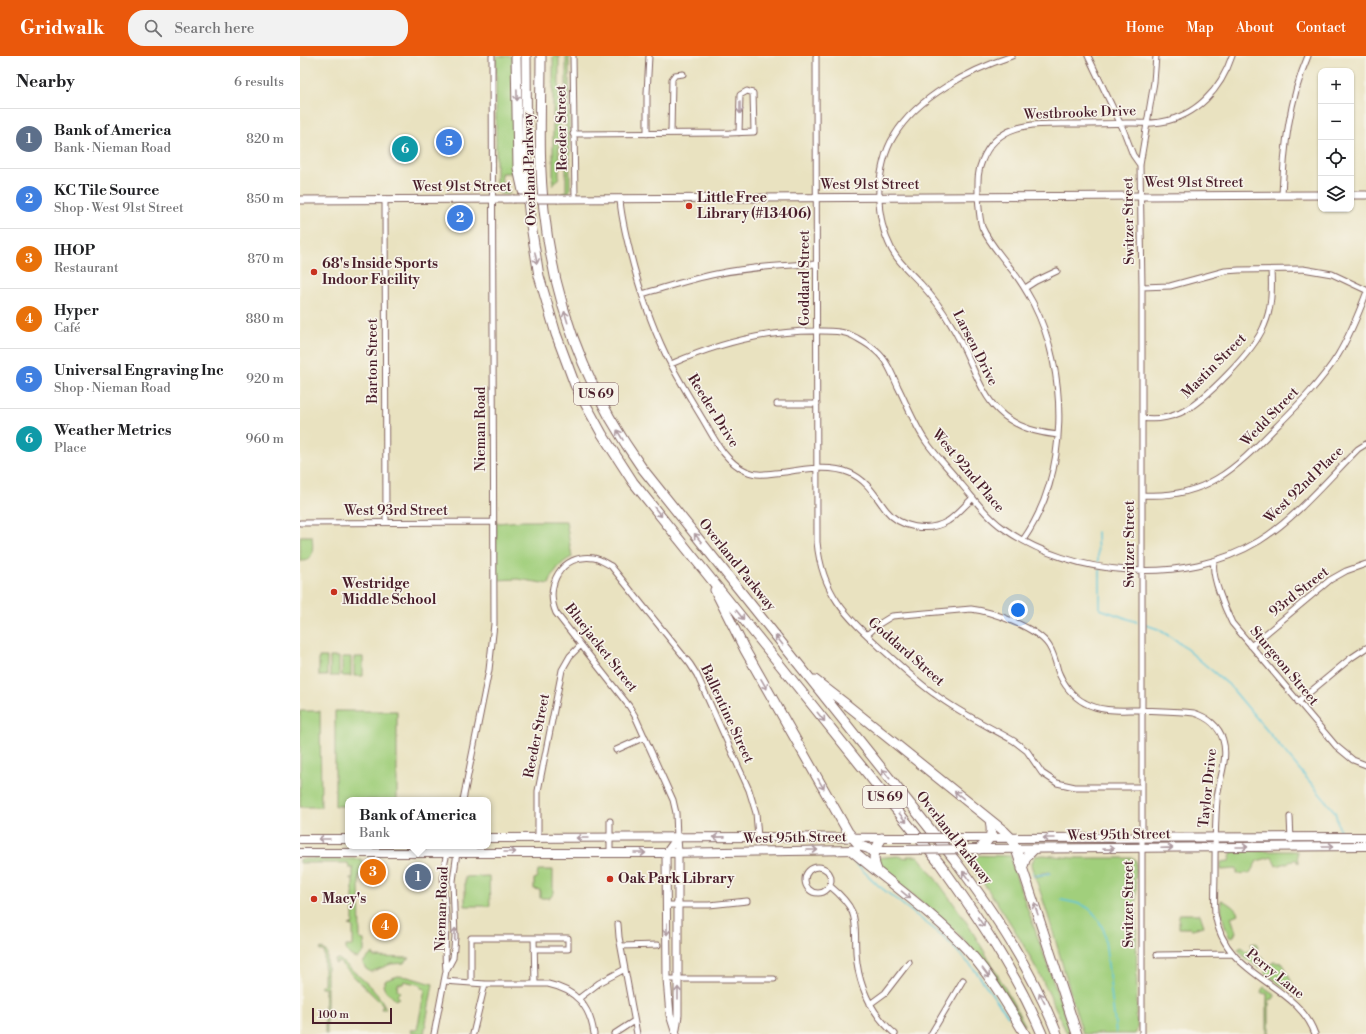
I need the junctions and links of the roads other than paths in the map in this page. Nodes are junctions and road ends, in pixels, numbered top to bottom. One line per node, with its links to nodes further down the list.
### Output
1 (492, 56): 33 (street, Nieman Road)
2 (516, 56): 34 (highway, one-way to 34)
3 (526, 56): 34 (highway, Overland Parkway / US 69)
4 (542, 56): 66 (highway, Overland Parkway / US 69, one-way to 4)
5 (573, 56): 18 (street, Reeder Street)
6 (649, 56): 19 (street)
7 (816, 56): 27 (street, Goddard Street)
8 (1012, 56): 28 (street, Larsen Drive)
9 (1088, 56): 15 (street)
10 (1156, 56): 14 (street, Switzer Street)
11 (1232, 56): 14 (street, Westbrooke Drive)
12 (1308, 56): 22 (street)
13 (683, 74): 16 (street)
14 (1147, 123): 15 (street, Westbrooke Drive); 20 (street, Switzer Street)
15 (1120, 124): 20 (street); 26 (street, Westbrooke Drive)
16 (671, 133): 17 (street); 19 (street)
17 (739, 133): 17 (street, one-way to 17)
18 (573, 134): 19 (street); 29 (street, Reeder Street)
19 (647, 134)
20 (1140, 165): 25 (street, Switzer Street)
21 (1366, 194): 24 (street)
22 (1282, 195): 23 (street, West 91st Street); 25 (street, West 91st Street)
23 (1318, 195)
24 (1354, 195)
25 (1141, 196): 26 (street, West 91st Street); 38 (street, Switzer Street)
26 (978, 197): 28 (street, West 91st Street); 39 (street, Westbrooke Drive)
27 (817, 198): 28 (street, West 91st Street); 30 (street, West 91st Street); 35 (street, Goddard Street)
28 (879, 198): 48 (street, Larsen Drive)
29 (575, 199): 30 (street, West 91st Street); 33 (street, West 91st Street, bridge)
30 (620, 199): 41 (street, Reeder Drive)
31 (300, 200): 32 (street, West 91st Street)
32 (385, 200): 33 (street, West 91st Street); 53 (street, Barton Street)
33 (492, 200): 54 (street, Nieman Road)
34 (530, 219): 61 (highway, Overland Parkway / US 69, one-way to 61)
35 (816, 264): 41 (street); 43 (street, Goddard Street)
36 (1271, 270): 38 (street); 40 (street); 47 (street, Mastin Street)
37 (1057, 271): 39 (street)
38 (1142, 287): 47 (street, Switzer Street)
39 (1025, 288): 48 (street, Westbrooke Drive)
40 (1366, 290)
41 (642, 294): 44 (street, Reeder Drive)
42 (1366, 294): 51 (street, Wedd Street)
43 (817, 331): 44 (street, West 92nd Place); 46 (street, Goddard Street); 52 (street, West 92nd Place)
44 (671, 364): 50 (street, Reeder Drive)
45 (777, 404): 46 (street)
46 (817, 404): 50 (street, Goddard Street)
47 (1142, 418): 51 (street, Switzer Street)
48 (1058, 435): 56 (street, Westbrooke Drive)
49 (1366, 444): 58 (street, West 92nd Place)
50 (817, 469): 52 (street, Reeder Drive); 62 (street, Goddard Street)
51 (1142, 495): 60 (street, Switzer Street)
52 (973, 498): 56 (street, West 92nd Place)
53 (386, 522): 54 (street, West 93rd Street); 55 (street, West 93rd Street)
54 (493, 522): 73 (street, Nieman Road)
55 (300, 523)
56 (1023, 540): 60 (street, West 92nd Place)
57 (578, 559): 63 (street, Bluejacket Street); 77 (street, Ballentine Street)
58 (1214, 562): 60 (street, West 92nd Place); 64 (street, Sturgeon Street)
59 (1366, 564): 64 (street, 93rd Street)
60 (1142, 570): 68 (street, Switzer Street)
61 (707, 574): 78 (highway, one-way to 78); 143 (highway, Overland Parkway / US 69, one-way to 143)
62 (867, 635): 68 (street, Taylor Drive); 72 (street, Goddard Street)
63 (581, 645): 69 (street, Bluejacket Street); 84 (street, Reeder Street)
64 (1251, 646): 67 (street, Sturgeon Street)
65 (1366, 648): 67 (street)
66 (803, 671): 75 (highway, one-way to 66); 144 (highway, Overland Parkway / US 69, one-way to 66)
67 (1298, 702): 71 (street, Sturgeon Street)
68 (1142, 710): 72 (street, Switzer Street); 79 (street, Taylor Drive)
69 (645, 737): 70 (street); 86 (street, Bluejacket Street)
70 (616, 750)
71 (1366, 765)
72 (1142, 787): 90 (street, Switzer Street)
73 (464, 797)
74 (1290, 817): 80 (street)
75 (990, 820): 88 (highway); 89 (highway)
76 (610, 821): 85 (street)
77 (758, 837): 78 (main road, West 95th Street); 86 (main road, West 95th Street, one-way to 86)
78 (852, 837): 87 (main road, West 95th Street); 102 (highway)
79 (1215, 837): 80 (main road, West 95th Street); 90 (main road, West 95th Street); 94 (street, Perry Lane)
80 (1291, 837): 81 (main road, West 95th Street); 92 (street)
81 (1363, 837): 93 (main road)
82 (345, 838): 91 (main road, one-way to 91)
83 (491, 838): 84 (main road, West 95th Street)
84 (538, 838): 85 (main road, West 95th Street, one-way to 84)
85 (610, 838): 86 (main road, West 95th Street); 105 (street)
86 (677, 838): 103 (street, Bluejacket Street); 106 (street)
87 (884, 838): 88 (main road, West 95th Street, bridge); 102 (highway)
88 (990, 838): 89 (main road, West 95th Street); 98 (highway)
89 (1011, 838): 90 (main road, West 95th Street, one-way to 89); 99 (highway)
90 (1141, 838): 95 (street, Switzer Street)
91 (300, 839)
92 (1291, 846): 93 (main road, West 95th Street, one-way to 93); 94 (main road, West 95th Street, one-way to 92)
93 (1363, 846)
94 (1215, 847): 95 (main road, West 95th Street, one-way to 94); 118 (street, Perry Lane)
95 (1141, 848): 100 (main road, West 95th Street, one-way to 95); 146 (street, Switzer Street)
96 (449, 849): 97 (main road, West 95th Street); 104 (main road, West 95th Street); 122 (street, Nieman Road)
97 (457, 849): 105 (main road, West 95th Street, one-way to 105); 122 (street, Nieman Road, one-way to 97)
98 (978, 849): 99 (main road, West 95th Street); 102 (main road, West 95th Street, bridge)
99 (1016, 849): 100 (main road, West 95th Street); 107 (highway)
100 (1034, 849): 107 (highway)
101 (851, 850): 102 (main road, West 95th Street); 103 (main road, West 95th Street, one-way to 101); 108 (highway)
102 (874, 850): 108 (highway)
103 (678, 852): 106 (main road, West 95th Street); 112 (street, Bluejacket Street)
104 (300, 853)
105 (610, 853): 106 (main road, West 95th Street, one-way to 106)
106 (666, 853): 111 (street, Bluejacket Street)
107 (1022, 869): 145 (highway, one-way to 107)
108 (876, 870): 142 (highway, one-way to 142)
109 (830, 886): 109 (street); 132 (street)
110 (747, 901): 112 (street)
111 (667, 905): 112 (street); 123 (street, Bluejacket Street, one-way to 123)
112 (678, 905): 124 (street, Bluejacket Street)
113 (618, 924): 116 (street)
114 (534, 938): 117 (street); 117 (street); 128 (street)
115 (658, 945): 116 (street)
116 (621, 946): 121 (street)
117 (534, 949): 130 (street)
118 (1233, 954): 119 (street); 147 (street, Perry Lane)
119 (1157, 955)
120 (909, 962): 132 (street)
121 (625, 969): 131 (street); 133 (street)
122 (446, 971): 127 (street, Nieman Road)
123 (667, 979): 124 (street); 134 (street, Bluejacket Street)
124 (678, 979): 125 (street); 134 (street, Bluejacket Street, one-way to 124)
125 (774, 979)
126 (963, 980): 141 (street)
127 (444, 981): 128 (street); 136 (street, Nieman Road)
128 (471, 984): 129 (street)
129 (484, 984): 130 (street); 137 (street)
130 (535, 984): 131 (street)
131 (578, 999): 138 (street)
132 (870, 1004): 135 (street)
133 (634, 1021): 139 (street); 140 (street)
134 (676, 1033)
135 (891, 1033)
136 (434, 1034)
137 (473, 1034)
138 (594, 1034)
139 (614, 1034)
140 (637, 1034)
141 (931, 1034)
142 (1025, 1034)
143 (1042, 1034)
144 (1057, 1034)
145 (1077, 1034)
146 (1142, 1034)
147 (1315, 1034)

